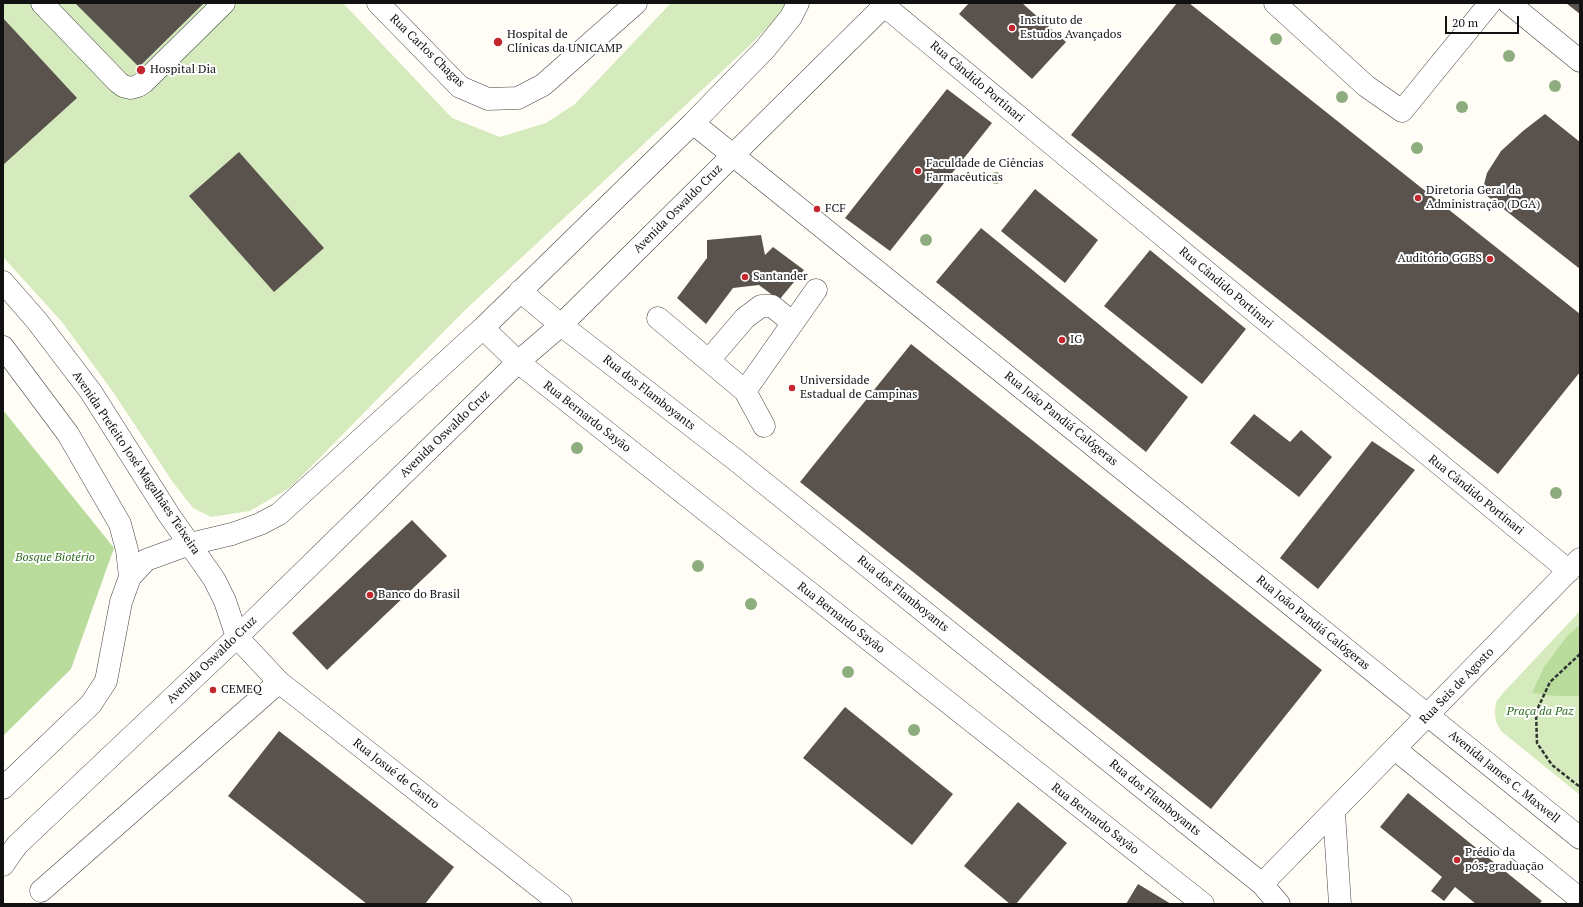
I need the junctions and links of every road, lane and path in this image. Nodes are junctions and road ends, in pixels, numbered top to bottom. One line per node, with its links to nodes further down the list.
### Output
1 (42, 3): 2 (street)
2 (224, 3)
3 (378, 3): 4 (street, Rua Carlos Chagas)
4 (636, 3)
5 (798, 3): 11 (street)
6 (1275, 3): 7 (street)
7 (1490, 3)
8 (1509, 3): 10 (street)
9 (884, 4): 12 (street, Avenida Oswaldo Cruz); 26 (street, Rua Cândido Portinari)
10 (1580, 61)
11 (693, 123): 12 (street, Rua João Pandiá Calógeras); 15 (street)
12 (733, 155): 18 (street, Avenida Oswaldo Cruz); 31 (street, Rua João Pandiá Calógeras)
13 (3, 282): 25 (street, Avenida Prefeito José Magalhães Teixeira)
14 (816, 290): 17 (street)
15 (520, 291): 18 (street, Rua dos Flamboyants); 19 (street)
16 (658, 318): 21 (street)
17 (793, 323): 21 (street); 23 (street)
18 (561, 325): 22 (street, Avenida Oswaldo Cruz); 38 (street, Rua dos Flamboyants)
19 (483, 328): 22 (street, Rua Bernardo Sayão); 25 (street)
20 (3, 347): 27 (street)
21 (709, 360): 23 (street)
22 (518, 362): 28 (street, Avenida Oswaldo Cruz); 42 (street, Rua Bernardo Sayão)
23 (745, 391): 24 (street)
24 (764, 426)
25 (190, 544): 27 (street); 28 (street, Avenida Prefeito José Magalhães Teixeira)
26 (1574, 565): 31 (street, Rua Seis de Agosto)
27 (130, 577): 34 (street)
28 (237, 637): 30 (street, Rua Josué de Castro); 37 (street, Avenida Oswaldo Cruz)
29 (1580, 654): 33 (path)
30 (279, 682): 39 (street); 41 (street, Rua Josué de Castro)
31 (1428, 716): 32 (street, Rua Seis de Agosto); 36 (street, Avenida James C. Maxwell)
32 (1396, 749): 35 (street, Rua Seis de Agosto); 40 (street)
33 (1580, 787)
34 (3, 788)
35 (1334, 813): 38 (street, Rua Seis de Agosto); 44 (street)
36 (1580, 838)
37 (3, 865)
38 (1262, 884): 43 (street, Rua dos Flamboyants)
39 (41, 891)
40 (1580, 899)
41 (561, 904)
42 (1203, 904)
43 (1279, 904)
44 (1340, 904)

